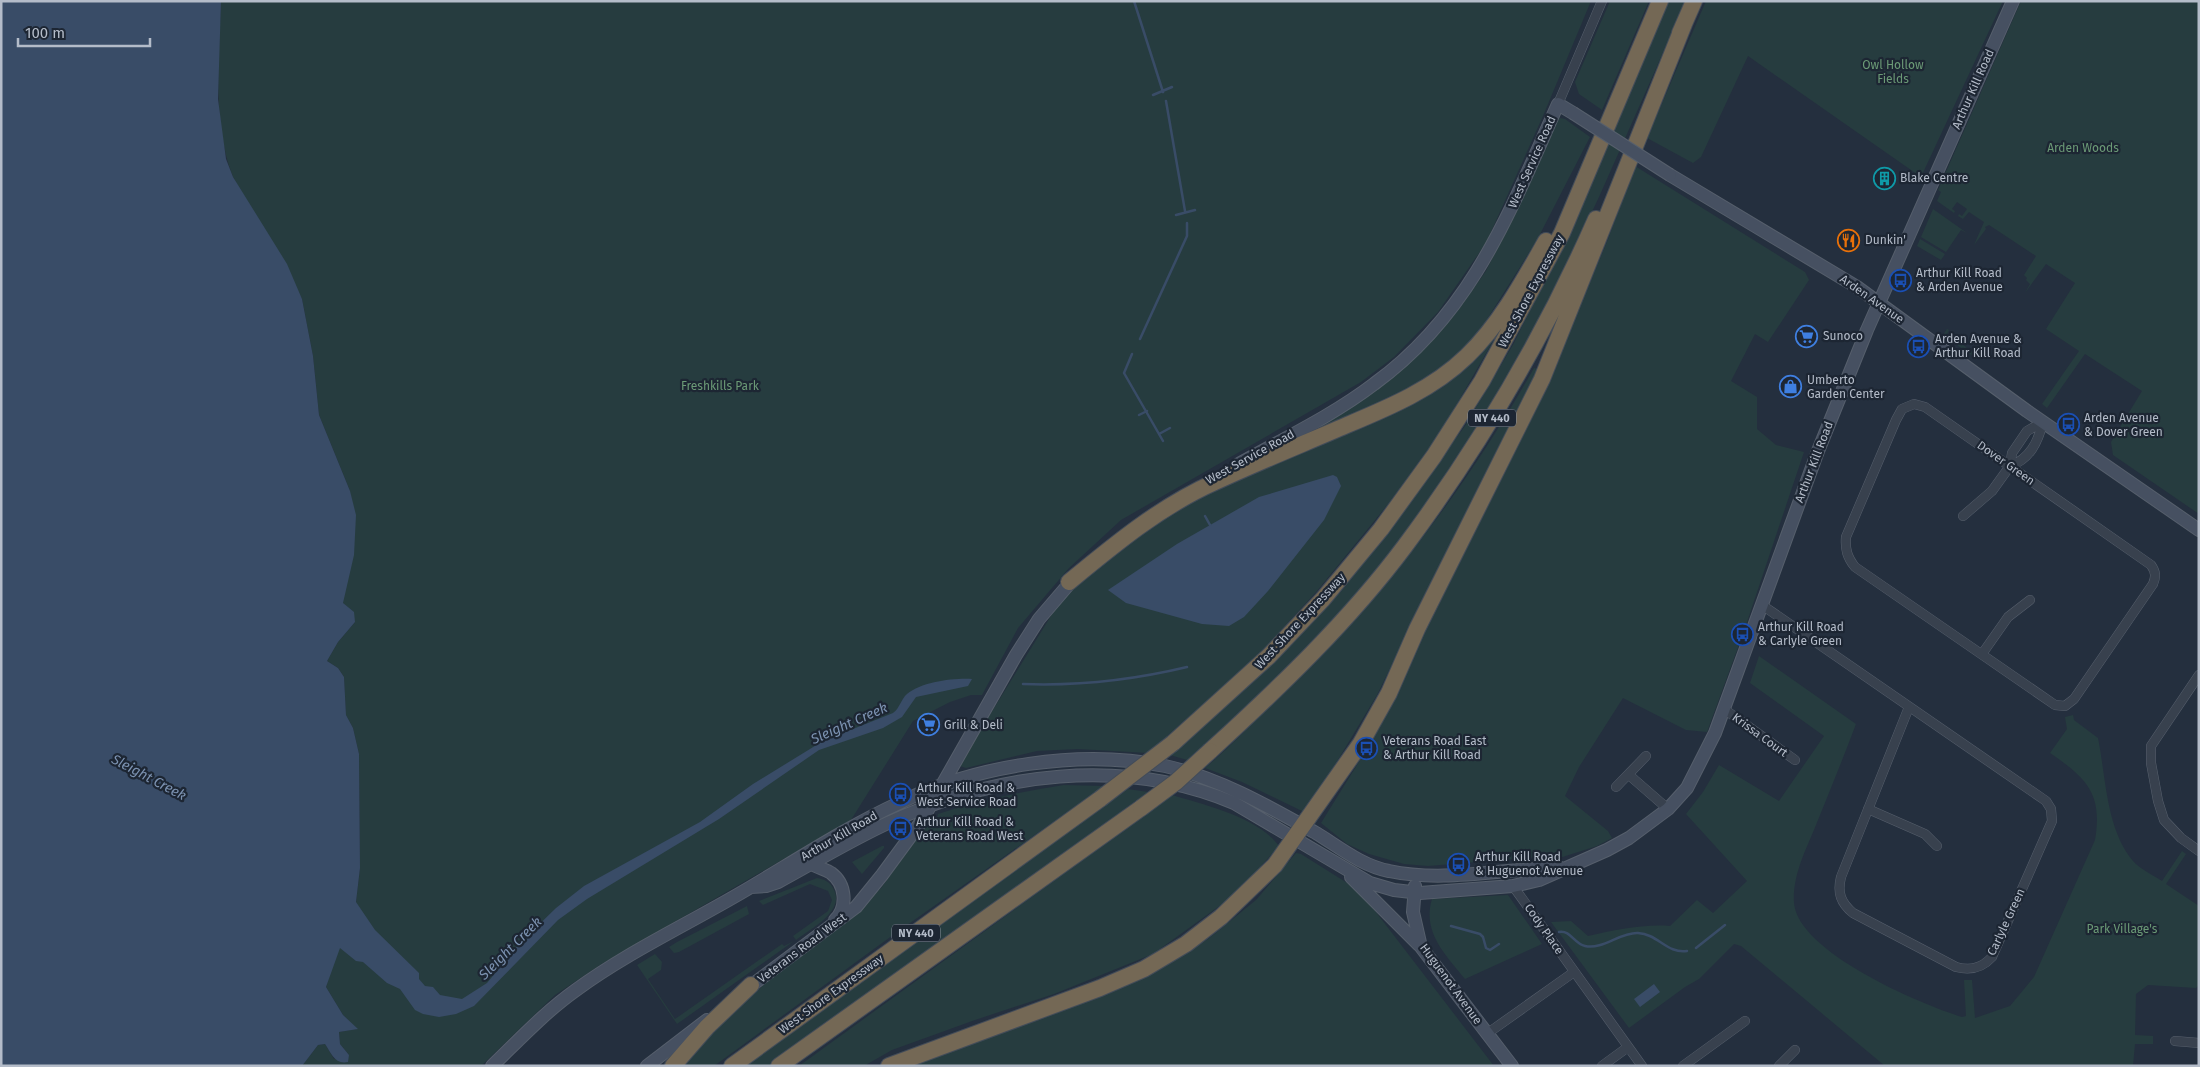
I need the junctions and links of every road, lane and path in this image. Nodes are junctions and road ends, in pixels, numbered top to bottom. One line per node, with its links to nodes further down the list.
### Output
1 (1602, 1): 6 (street)
2 (1660, 1): 7 (highway, West Shore Expressway / NY 440)
3 (1694, 1): 5 (highway, West Shore Expressway / NY 440)
4 (2013, 1): 8 (street, Arthur Kill Road)
5 (1684, 24): 28 (highway); 52 (highway, West Shore Expressway / NY 440, bridge)
6 (1558, 104): 8 (street, Arden Avenue, bridge); 13 (street, West Service Road)
7 (1615, 105): 13 (highway); 51 (highway, West Shore Expressway / NY 440, bridge)
8 (1878, 303): 9 (street, Arden Avenue); 15 (street, Arthur Kill Road)
9 (2043, 422): 10 (street); 10 (street); 12 (street, Arden Avenue)
10 (2010, 466): 11 (street); 16 (street, Dover Green); 16 (street, Dover Green)
11 (1963, 516)
12 (2199, 530)
13 (1069, 582): 23 (street, West Service Road)
14 (2030, 600): 16 (street)
15 (1762, 605): 18 (street, Carlyle Green); 19 (street, Arthur Kill Road)
16 (1982, 654)
17 (2199, 675): 30 (street)
18 (1909, 707): 27 (street, Carlyle Green); 27 (street, Carlyle Green)
19 (1724, 709): 21 (street, Krissa Court); 26 (street, Arthur Kill Road)
20 (1646, 756): 22 (street)
21 (1795, 760)
22 (1629, 775): 24 (street); 26 (street)
23 (941, 786): 25 (street, West Service Road); 28 (street, Arthur Kill Road); 36 (street, Arthur Kill Road)
24 (1616, 787)
25 (930, 805): 28 (street, Arthur Kill Road); 31 (street, Arthur Kill Road); 38 (street, Veterans Road West)
26 (1668, 809): 32 (street, Arthur Kill Road)
27 (1868, 809): 29 (street)
28 (1299, 832): 33 (street); 34 (street); 53 (highway)
29 (1937, 846)
30 (2199, 851)
31 (812, 864): 36 (street, Arthur Kill Road); 38 (street)
32 (1562, 868): 34 (street); 35 (street)
33 (1343, 869): 37 (street); 39 (street)
34 (1418, 874): 37 (street, Huguenot Avenue)
35 (1513, 886): 37 (street); 40 (street, Cody Place)
36 (751, 887): 48 (street, Arthur Kill Road)
37 (1413, 892): 39 (street, Huguenot Avenue)
38 (823, 934): 41 (street, Veterans Road West)
39 (1421, 947): 43 (street, Huguenot Avenue)
40 (1574, 972): 43 (street); 46 (street, Cody Place)
41 (751, 986): 49 (street, Veterans Road West); 50 (highway)
42 (1745, 1021): 57 (street)
43 (1488, 1034): 54 (street, Huguenot Avenue)
44 (2175, 1041): 45 (street)
45 (2199, 1043)
46 (1628, 1047): 55 (street); 56 (street, Cody Place)
47 (1795, 1050): 58 (street)
48 (492, 1066)
49 (647, 1066)
50 (673, 1066)
51 (732, 1066)
52 (779, 1066)
53 (889, 1066)
54 (1512, 1066)
55 (1602, 1066)
56 (1642, 1066)
57 (1683, 1066)
58 (1779, 1066)

